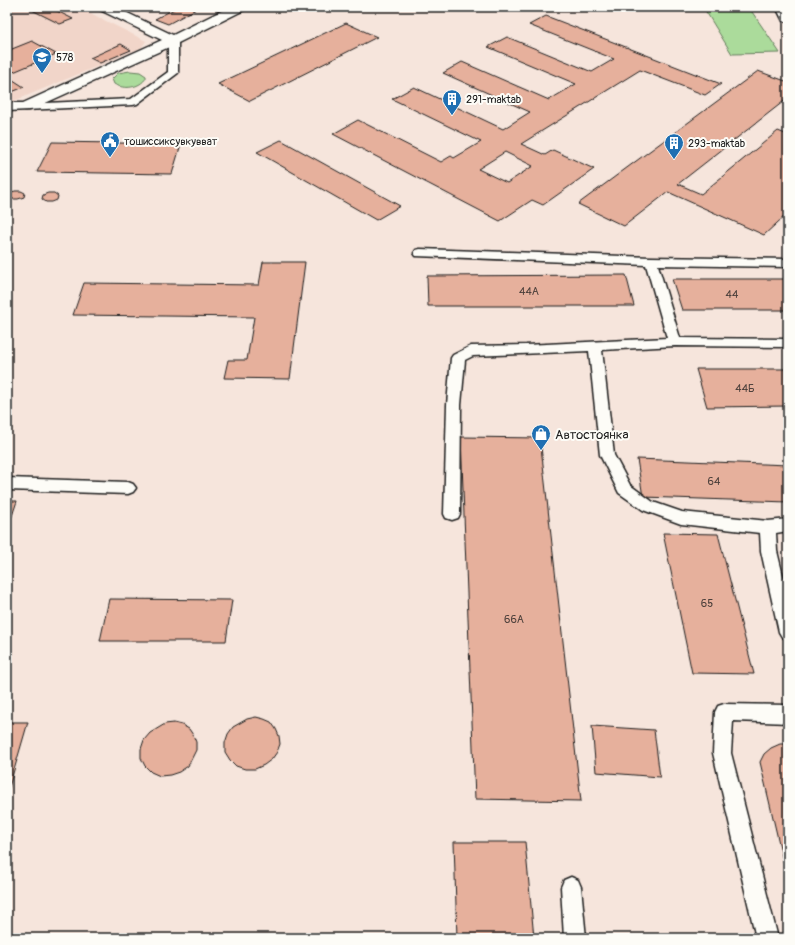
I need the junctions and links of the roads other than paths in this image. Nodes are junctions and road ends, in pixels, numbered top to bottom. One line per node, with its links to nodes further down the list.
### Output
1 (105, 7): 5 (street)
2 (239, 7): 5 (street)
3 (782, 7): 4 (street)
4 (788, 18)
5 (173, 40): 7 (street); 7 (lane)
6 (7, 107): 7 (street)
7 (25, 107)
8 (420, 253): 9 (lane)
9 (651, 261): 10 (lane); 11 (lane)
10 (788, 263)
11 (675, 342): 12 (lane); 13 (lane)
12 (788, 343)
13 (595, 346): 16 (lane); 18 (lane)
14 (7, 484): 15 (lane)
15 (128, 488)
16 (452, 514)
17 (788, 525): 18 (lane)
18 (768, 527): 19 (lane)
19 (788, 632)
20 (788, 714): 23 (lane)
21 (571, 887): 22 (lane)
22 (575, 938)
23 (767, 938)

